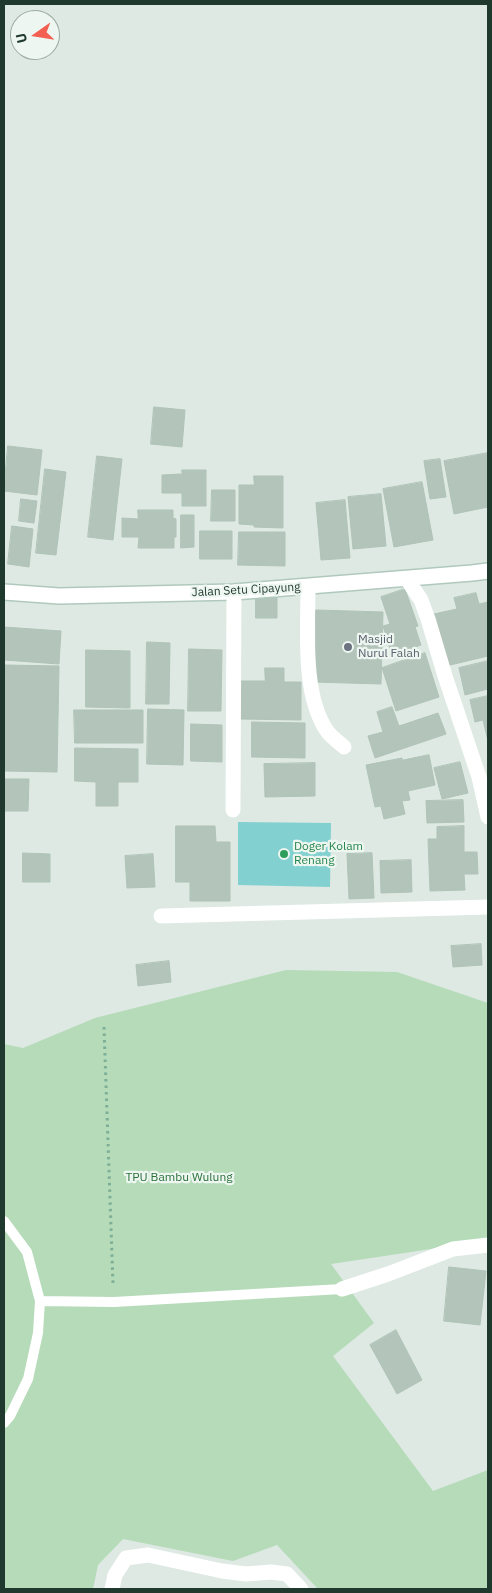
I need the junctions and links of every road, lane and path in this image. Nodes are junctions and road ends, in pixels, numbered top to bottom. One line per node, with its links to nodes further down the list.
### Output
1 (488, 571): 2 (street, Jalan Setu Cipayung)
2 (407, 579): 3 (street, Jalan Setu Cipayung); 8 (street)
3 (308, 587): 5 (street, Jalan Setu Cipayung); 6 (street)
4 (4, 592): 5 (street, Jalan Setu Cipayung)
5 (234, 592): 7 (street)
6 (344, 747)
7 (233, 810)
8 (488, 817)
9 (488, 907): 10 (street)
10 (161, 916)
11 (104, 1027): 16 (path)
12 (4, 1221): 15 (lane)
13 (488, 1245): 14 (street)
14 (342, 1289): 16 (lane)
15 (40, 1301): 16 (lane); 17 (lane)
16 (114, 1302)
17 (4, 1423)
18 (112, 1589): 19 (street)
19 (301, 1589)

